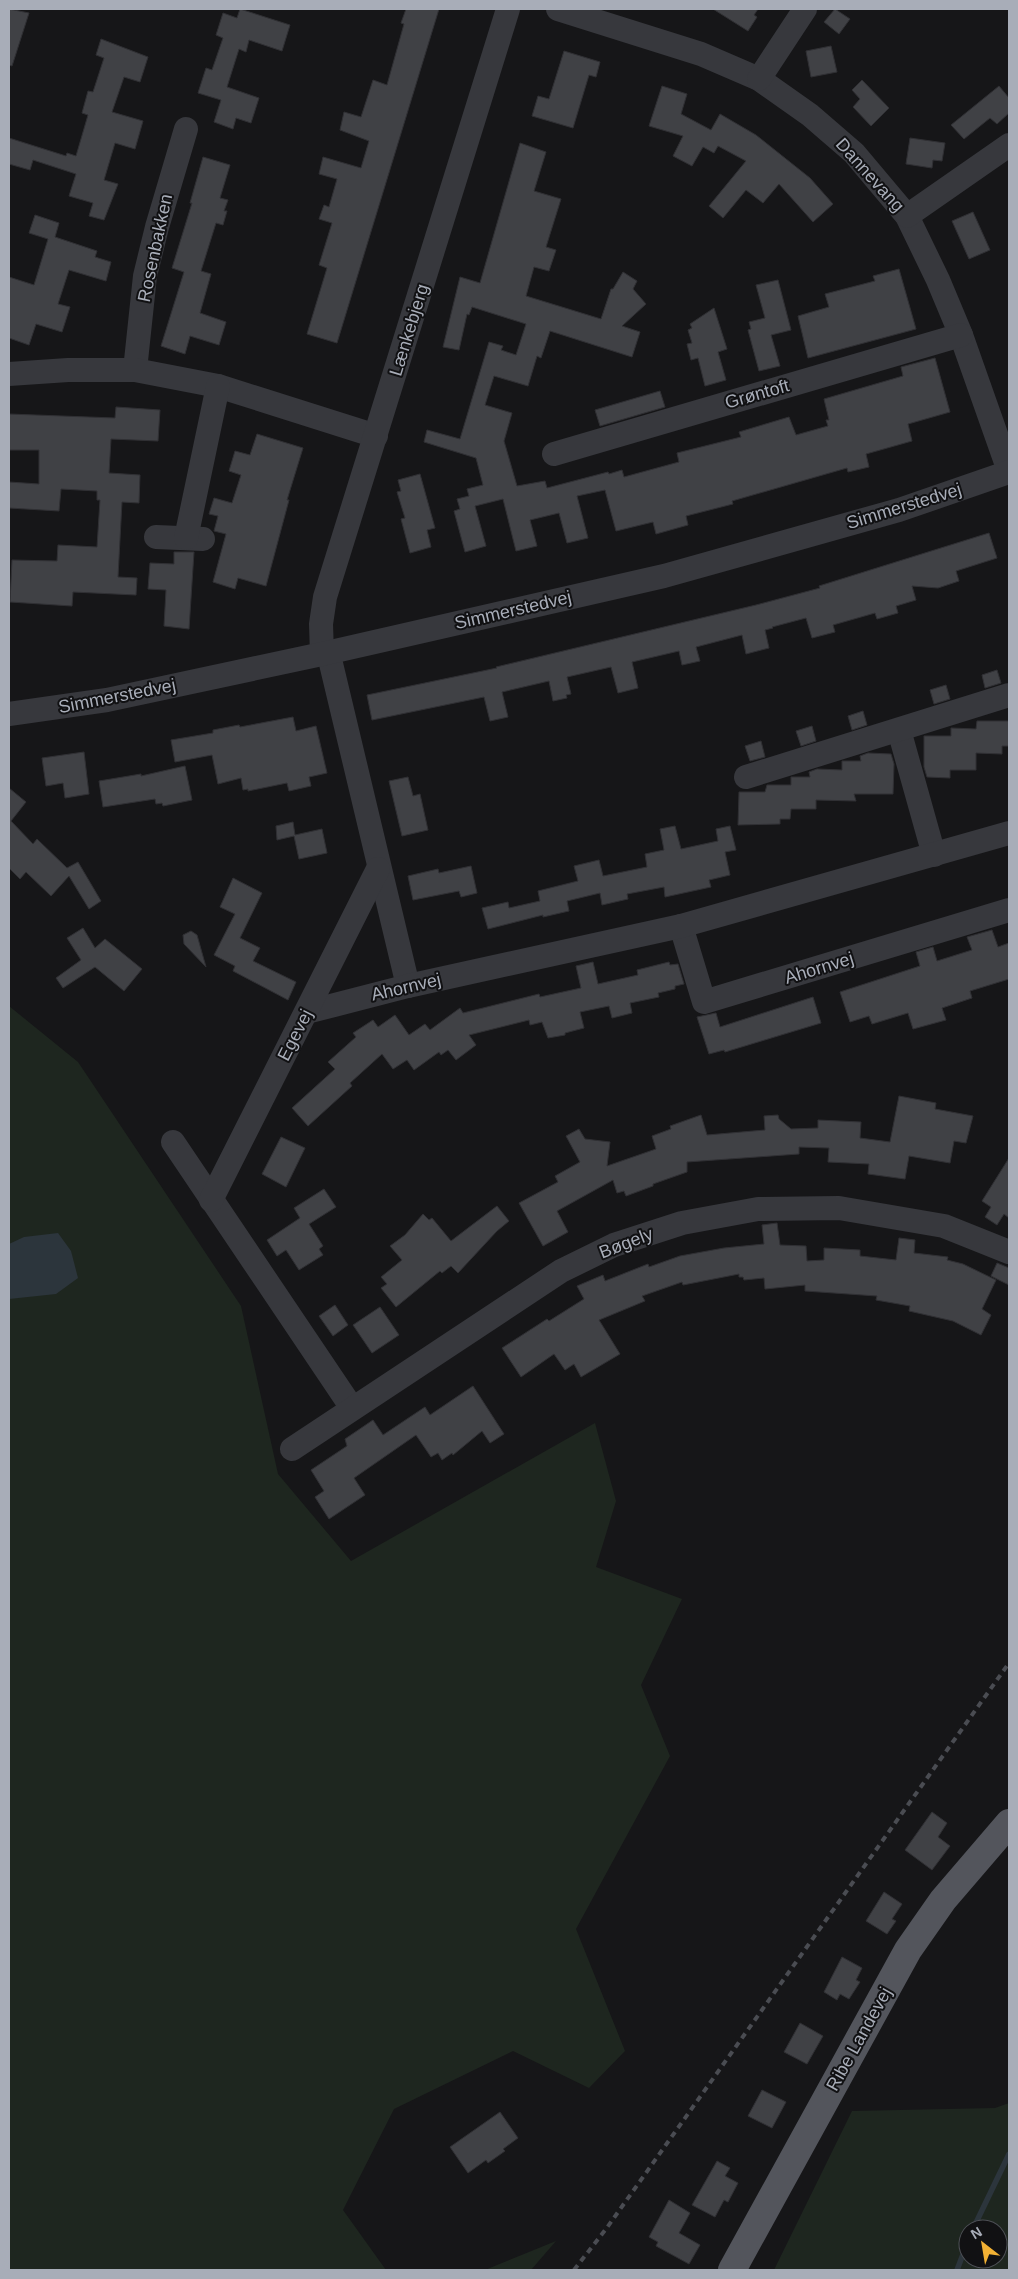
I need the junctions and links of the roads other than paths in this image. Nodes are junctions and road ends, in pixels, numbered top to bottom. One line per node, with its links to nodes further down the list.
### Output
1 (508, 9): 12 (street, Lænkebjerg)
2 (558, 9): 4 (street, Dannevang)
3 (805, 9): 4 (street)
4 (760, 79): 7 (street, Dannevang)
5 (186, 129): 9 (street, Rosenbakken)
6 (1009, 146): 7 (street)
7 (907, 216): 8 (street, Dannevang)
8 (961, 335): 13 (street, Grøntoft); 14 (street, Dannevang)
9 (135, 370): 10 (street); 11 (street)
10 (9, 374)
11 (218, 386): 12 (street); 15 (street)
12 (376, 436): 16 (street, Lænkebjerg)
13 (554, 454)
14 (1009, 472): 16 (street, Simmerstedvej)
15 (156, 537)
16 (325, 653): 18 (street, Simmerstedvej); 23 (street)
17 (1009, 695): 19 (street)
18 (9, 714)
19 (898, 730): 20 (street); 22 (street)
20 (746, 778)
21 (1009, 833): 22 (street, Ahornvej)
22 (934, 855): 25 (street, Ahornvej)
23 (378, 869): 26 (street); 27 (street, Egevej)
24 (1009, 910): 25 (street, Ahornvej)
25 (681, 926): 26 (street, Ahornvej)
26 (408, 986): 27 (street, Ahornvej)
27 (307, 1012): 29 (street, Egevej)
28 (173, 1142): 29 (street)
29 (211, 1200): 31 (street)
30 (1009, 1252): 31 (street, Bøgely)
31 (352, 1408): 32 (street, Bøgely)
32 (292, 1449)
33 (1009, 1823): 34 (main road, Ribe Landevej)
34 (732, 2270)

